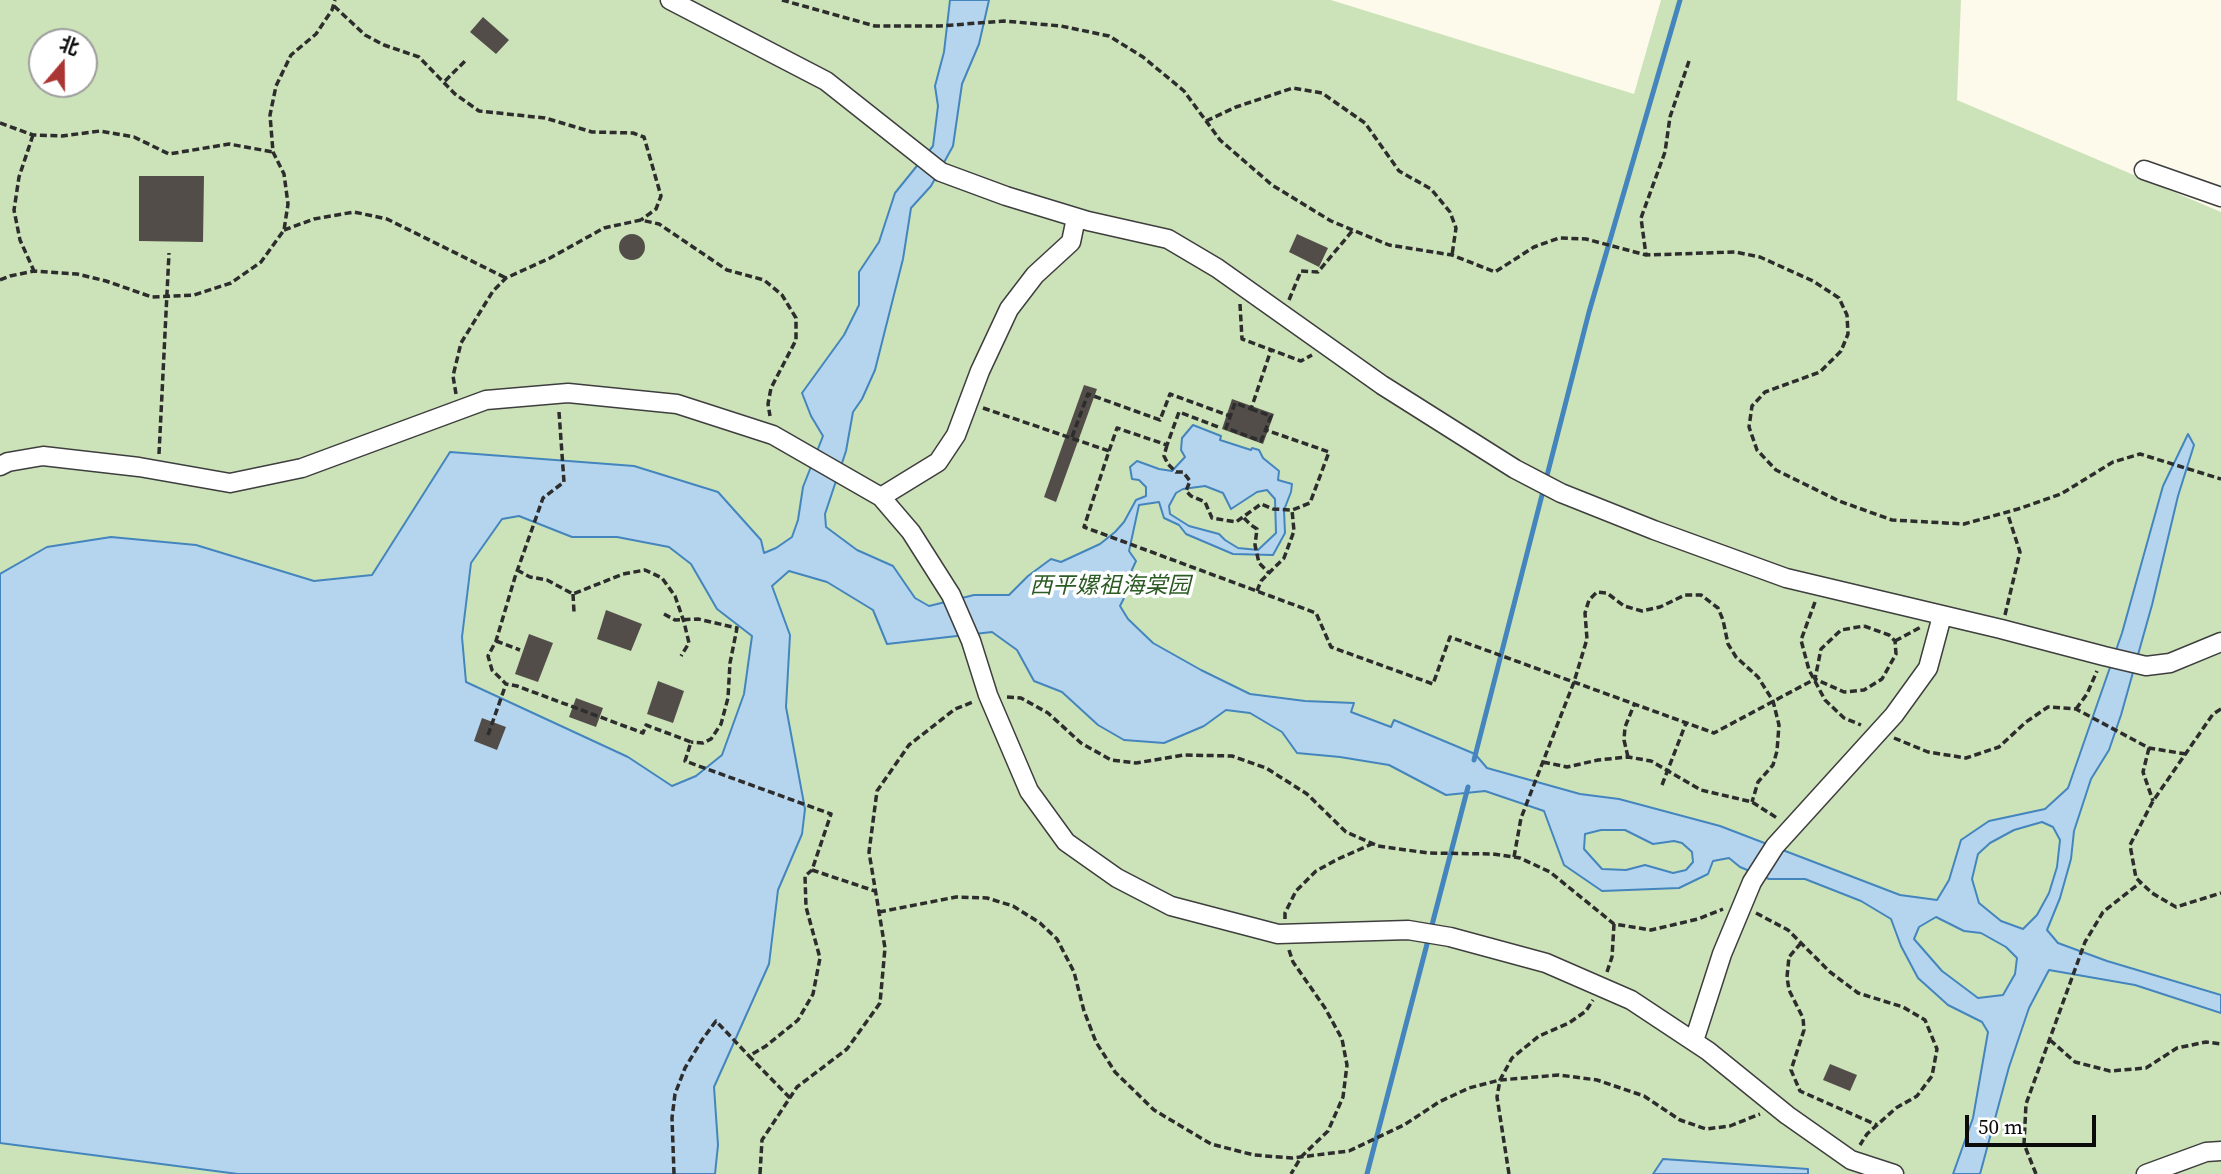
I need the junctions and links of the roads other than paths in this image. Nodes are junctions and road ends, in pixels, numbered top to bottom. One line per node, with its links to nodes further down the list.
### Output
1 (670, 0): 4 (street)
2 (2144, 170): 3 (street)
3 (2221, 197)
4 (1076, 218): 6 (street); 7 (street)
5 (0, 466): 6 (street)
6 (881, 497): 9 (street)
7 (1942, 616): 8 (street); 9 (street)
8 (2221, 642)
9 (1694, 1041): 11 (street)
10 (2221, 1151): 12 (street)
11 (1894, 1174)
12 (2146, 1174)

